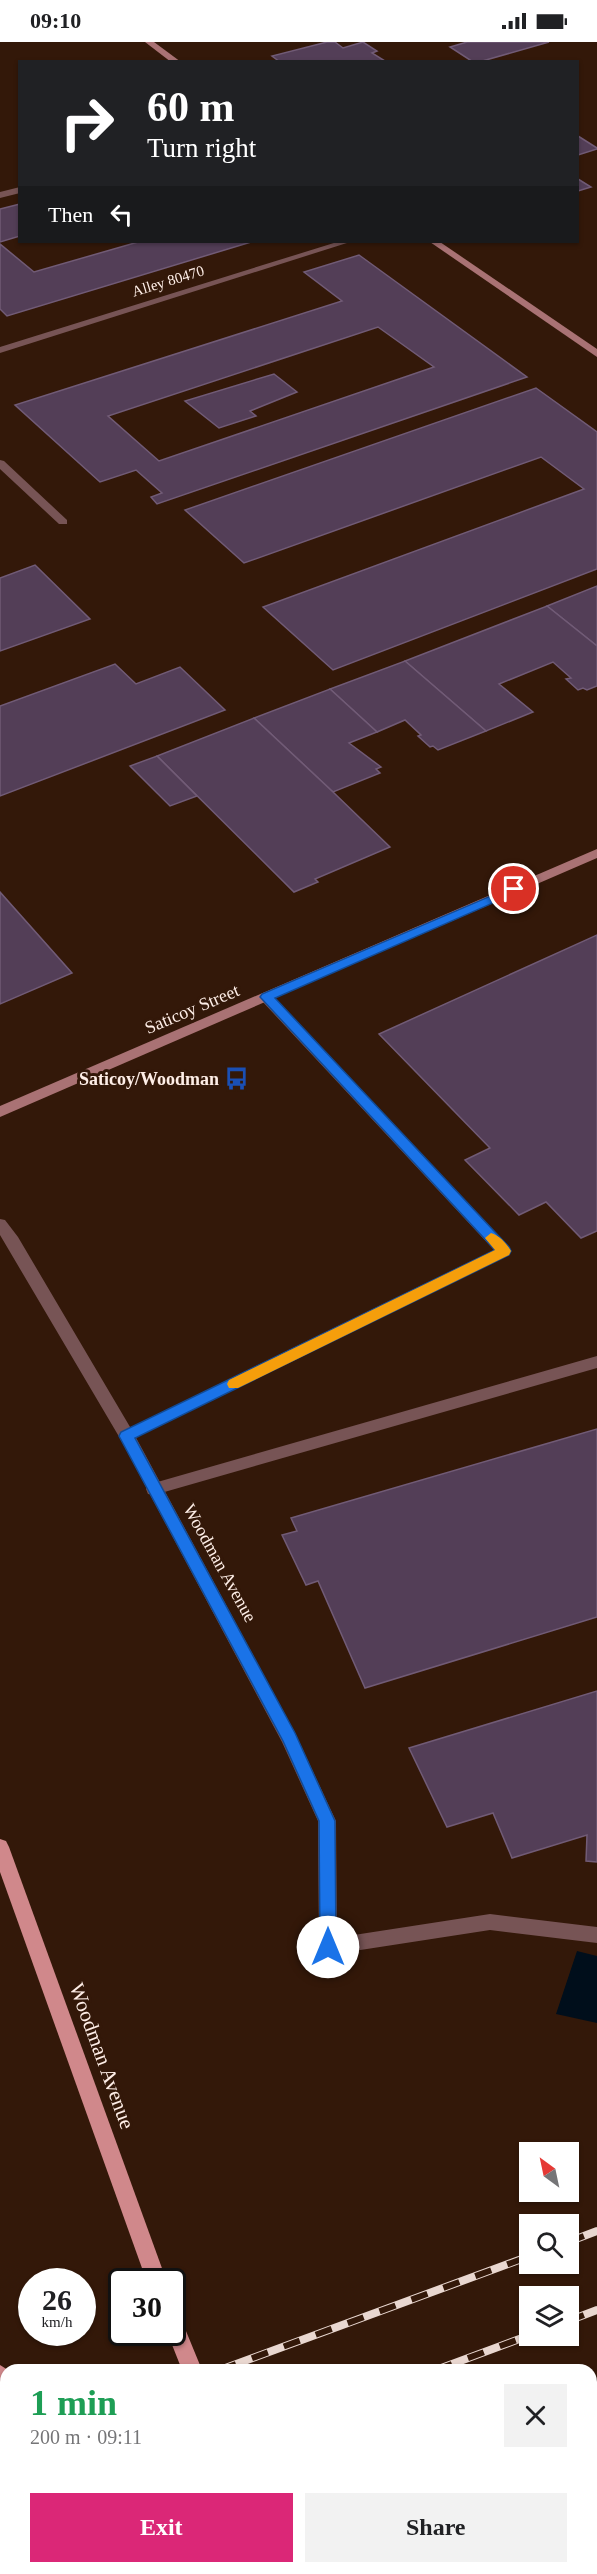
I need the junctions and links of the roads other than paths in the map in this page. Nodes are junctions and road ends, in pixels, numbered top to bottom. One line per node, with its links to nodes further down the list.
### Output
1 (149, 42): 2 (street)
2 (174, 60)
3 (18, 190): 4 (street)
4 (0, 195)
5 (342, 243): 7 (street, Alley 80470)
6 (435, 243): 8 (street)
7 (0, 350)
8 (597, 354)
9 (0, 463): 10 (street)
10 (63, 522)
11 (597, 853): 12 (street, Saticoy Street)
12 (267, 997): 13 (street, Saticoy Street); 16 (street)
13 (0, 1112)
14 (0, 1224): 16 (street, Woodman Avenue)
15 (597, 1362): 17 (street)
16 (126, 1436): 17 (street, Woodman Avenue)
17 (154, 1489): 19 (street, Woodman Avenue)
18 (0, 1847): 20 (main road, Woodman Avenue)
19 (597, 1935)
20 (152, 2268)
21 (182, 2346): 22 (main road)
22 (190, 2364)

